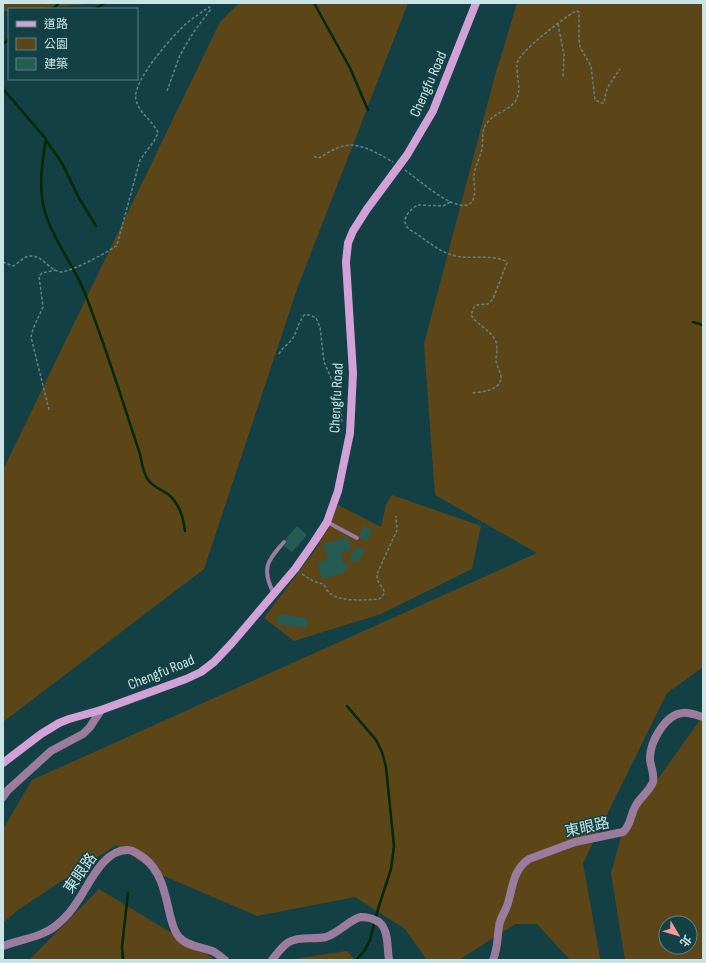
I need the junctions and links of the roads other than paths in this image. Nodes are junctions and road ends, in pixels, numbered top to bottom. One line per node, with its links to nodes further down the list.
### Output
1 (476, 3): 2 (street, Chengfu Road)
2 (327, 522): 3 (lane); 5 (street, Chengfu Road)
3 (356, 538)
4 (284, 542): 5 (lane)
5 (274, 594): 6 (street, Chengfu Road)
6 (101, 710): 8 (street, Chengfu Road); 9 (street)
7 (703, 717): 14 (street, 東眼路)
8 (3, 763)
9 (3, 797)
10 (3, 946): 11 (street, 東眼路)
11 (225, 960)
12 (272, 960): 13 (street)
13 (389, 960)
14 (493, 960)

